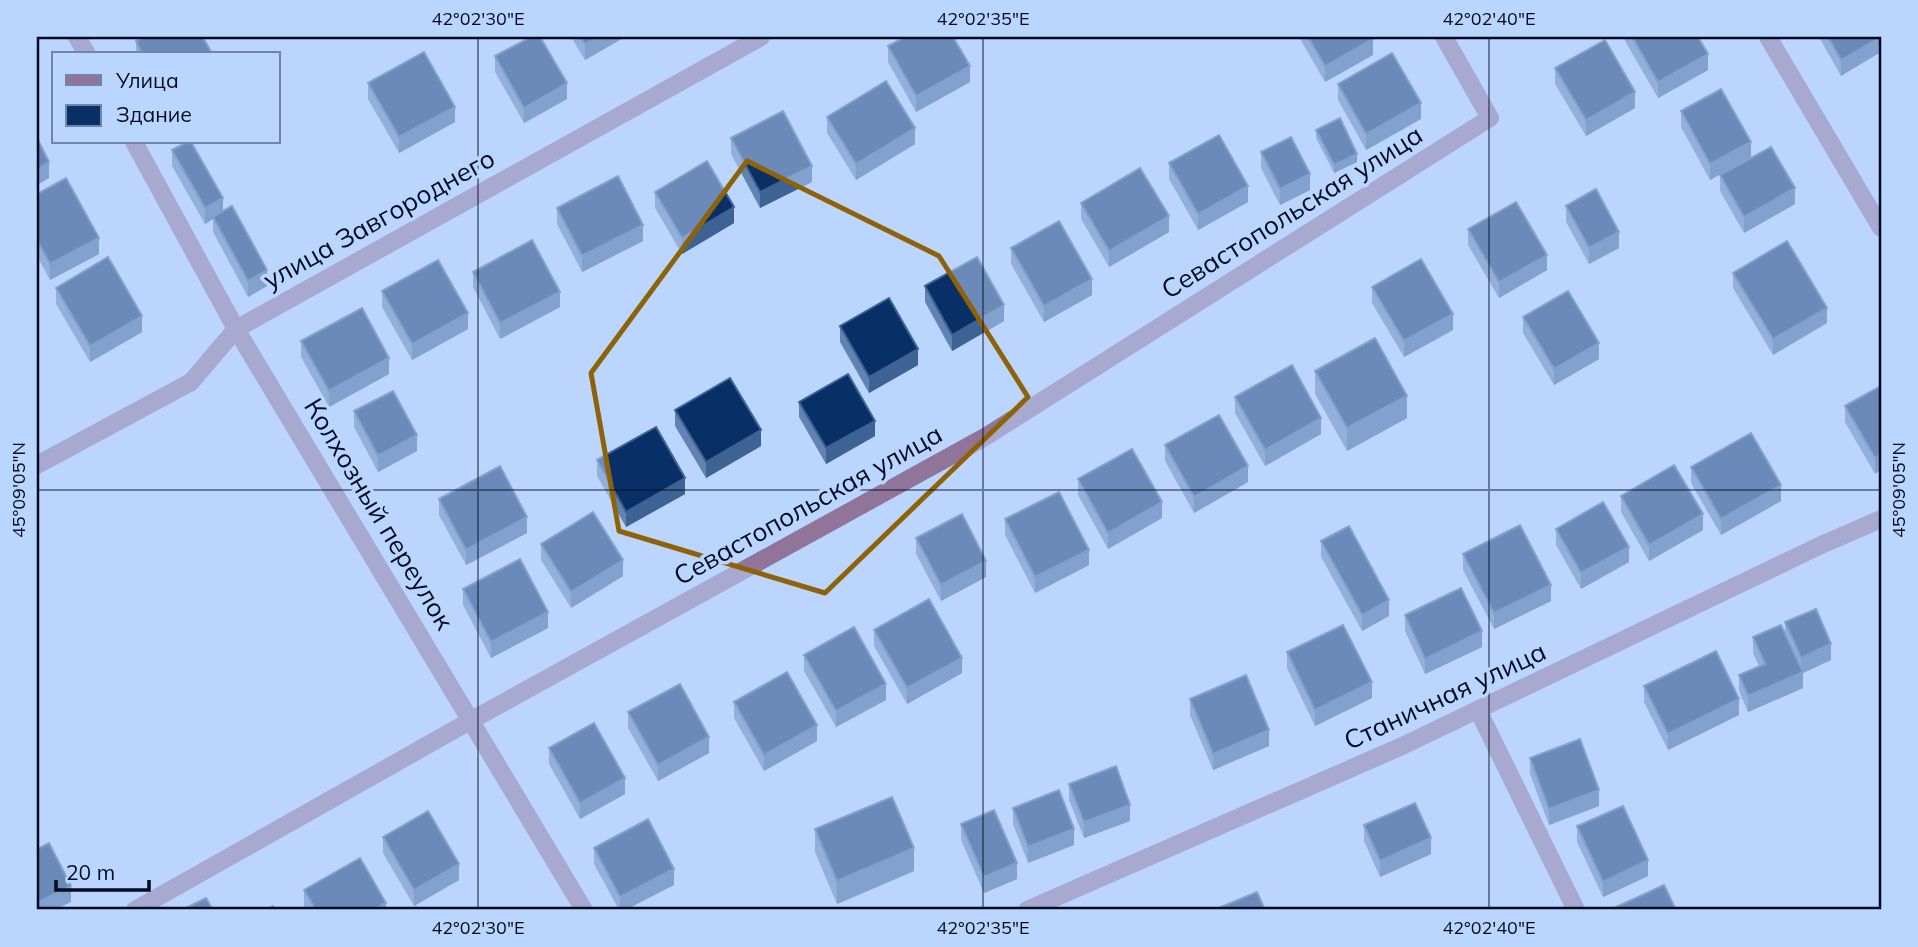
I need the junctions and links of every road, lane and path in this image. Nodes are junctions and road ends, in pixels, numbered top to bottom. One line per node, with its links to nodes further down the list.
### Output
1 (761, 37): 6 (street, улица Завгороднего)
2 (1444, 37): 10 (street, Севастопольская улица)
3 (1768, 37): 5 (street)
4 (135, 144): 6 (street, Колхозный переулок)
5 (1881, 228)
6 (236, 329): 7 (street, улица Завгороднего); 10 (street, Колхозный переулок)
7 (37, 465)
8 (1881, 519): 9 (street, Станичная улица)
9 (1478, 710): 13 (street, Станичная улица); 14 (street)
10 (470, 721): 11 (street, Севастопольская улица); 12 (street, Колхозный переулок)
11 (135, 910)
12 (584, 910)
13 (1027, 910)
14 (1576, 910)

